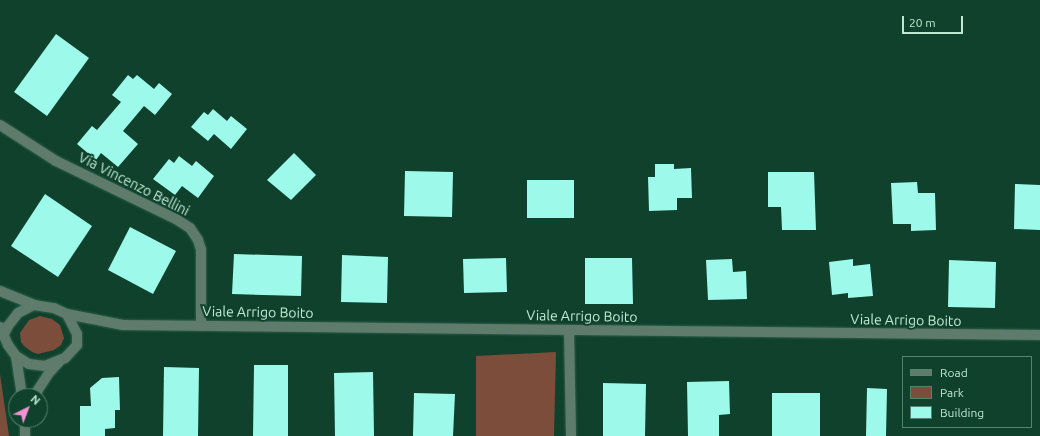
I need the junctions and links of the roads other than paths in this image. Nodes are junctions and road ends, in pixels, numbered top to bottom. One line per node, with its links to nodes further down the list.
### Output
1 (0, 125): 5 (street, Via Vincenzo Bellini)
2 (0, 291): 3 (street)
3 (34, 305): 4 (street); 7 (street)
4 (67, 314): 5 (street, Viale Arrigo Boito); 10 (street)
5 (201, 326): 6 (street, Viale Arrigo Boito)
6 (569, 330): 8 (street, Viale Arrigo Boito); 13 (street)
7 (2, 331): 9 (street)
8 (1040, 336)
9 (16, 356): 10 (street); 11 (street)
10 (61, 361): 12 (street)
11 (21, 388)
12 (39, 388)
13 (571, 436)

